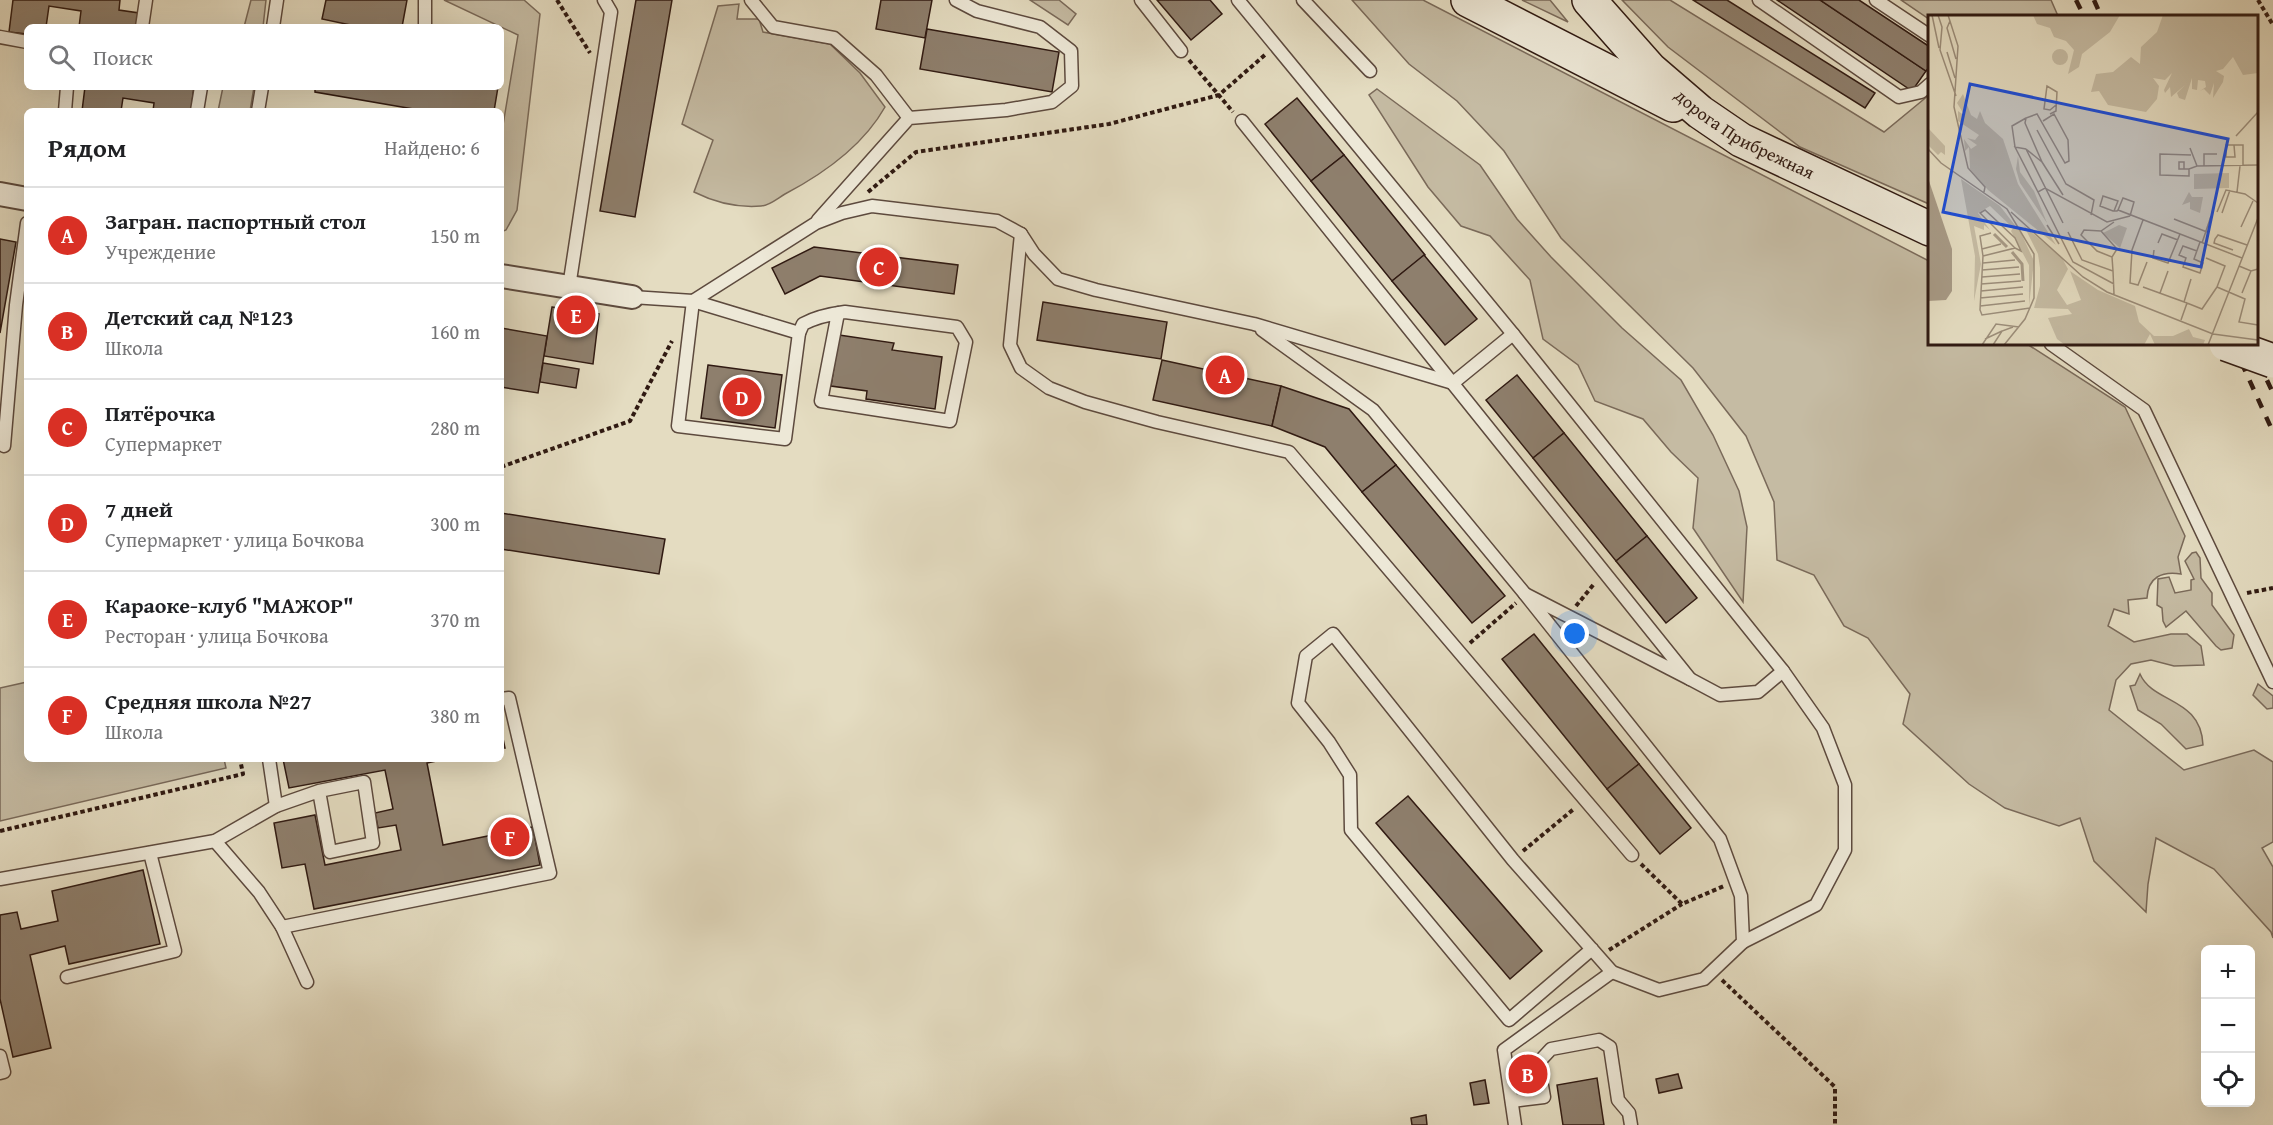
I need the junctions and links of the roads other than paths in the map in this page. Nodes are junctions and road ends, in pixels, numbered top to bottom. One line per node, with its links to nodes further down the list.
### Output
1 (146, 0): 16 (lane)
2 (277, 0): 17 (lane)
3 (425, 0): 18 (lane)
4 (604, 0): 41 (lane)
5 (751, 0): 31 (lane)
6 (956, 0): 31 (lane)
7 (1141, 0): 22 (lane)
8 (1238, 0): 48 (lane)
9 (1303, 0): 23 (lane)
10 (1468, 0): 15 (main road)
11 (1578, 0): 15 (main road)
12 (1589, 0): 33 (main road, дорога Прибрежная)
13 (1759, 0): 24 (lane)
14 (1876, 0): 19 (lane)
15 (1508, 21): 33 (main road)
16 (142, 24)
17 (273, 24)
18 (424, 24)
19 (1928, 35)
20 (0, 37): 21 (lane)
21 (24, 41)
22 (1181, 51)
23 (1370, 71)
24 (1928, 85)
25 (67, 90): 28 (lane)
26 (200, 90): 29 (lane)
27 (262, 90): 30 (lane)
28 (65, 108)
29 (198, 108)
30 (258, 108)
31 (909, 118): 36 (lane)
32 (1242, 122): 52 (lane)
33 (1741, 140): 37 (main road, дорога Прибрежная)
34 (0, 194): 35 (street)
35 (24, 198)
36 (816, 223): 38 (lane); 43 (lane)
37 (1928, 229)
38 (1021, 234): 46 (lane); 64 (lane)
39 (24, 264): 44 (lane)
40 (504, 276): 41 (street)
41 (569, 286): 42 (street)
42 (632, 297): 43 (lane)
43 (693, 301): 47 (lane); 47 (lane)
44 (21, 306): 53 (lane)
45 (838, 313): 45 (lane); 47 (lane)
46 (1254, 324): 52 (lane); 54 (lane)
47 (799, 333)
48 (1513, 334): 52 (lane); 55 (lane)
49 (2052, 345): 57 (lane)
50 (2229, 345): 51 (main road, bridge)
51 (2273, 361)
52 (1453, 383): 56 (lane)
53 (4, 447)
54 (1525, 594): 56 (lane); 67 (lane)
55 (1783, 671): 56 (lane); 67 (lane)
56 (1690, 679)
57 (2273, 682)
58 (504, 699): 66 (lane)
59 (269, 762): 61 (lane)
60 (319, 791): 60 (lane); 61 (lane)
61 (276, 806): 62 (lane)
62 (215, 841): 63 (lane); 66 (lane)
63 (150, 853): 65 (lane); 70 (lane)
64 (1632, 855)
65 (0, 879)
66 (282, 927): 71 (lane)
67 (1743, 942): 69 (lane)
68 (1596, 953): 68 (lane); 69 (lane)
69 (1612, 972): 74 (lane)
70 (67, 977)
71 (307, 982)
72 (0, 1056): 73 (lane)
73 (0, 1073)
74 (1512, 1101): 75 (lane); 76 (lane)
75 (1515, 1125)
76 (1631, 1125)

